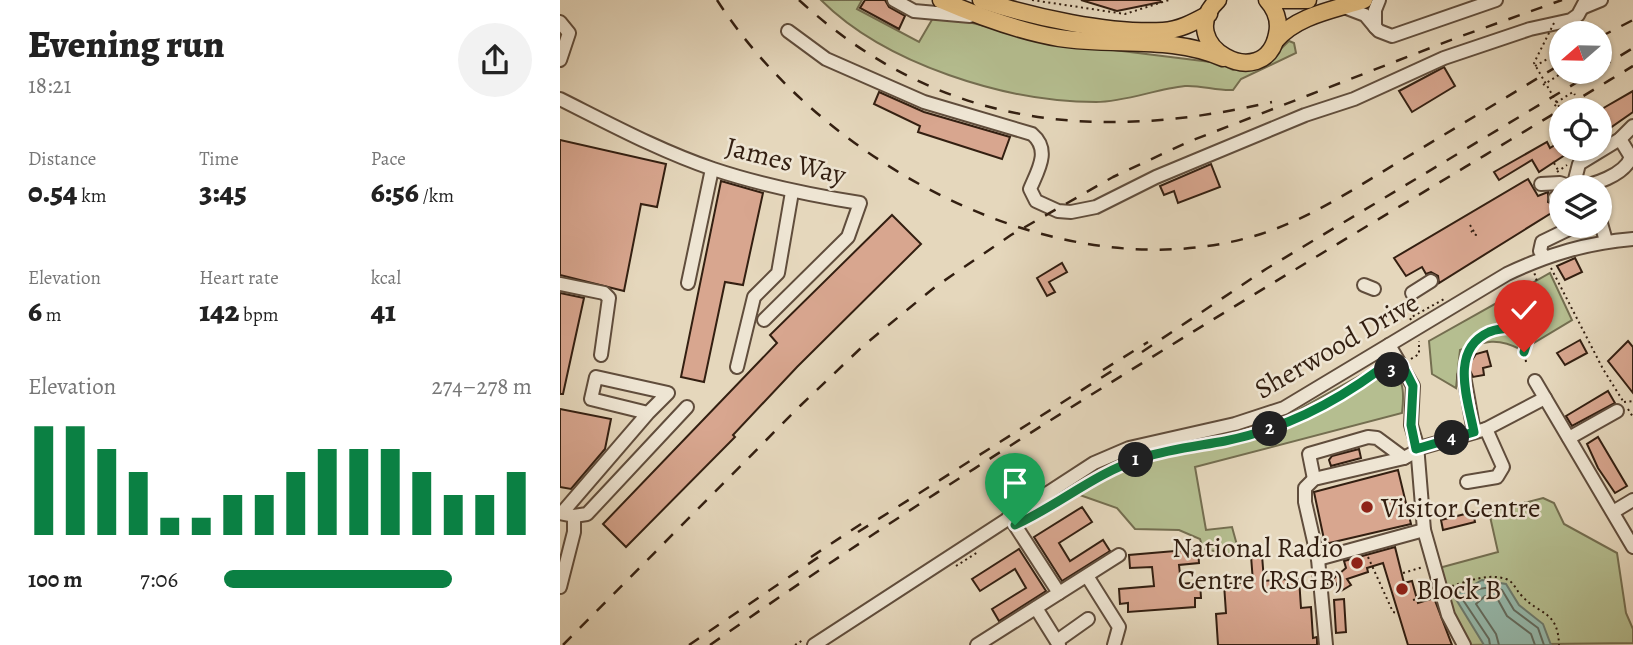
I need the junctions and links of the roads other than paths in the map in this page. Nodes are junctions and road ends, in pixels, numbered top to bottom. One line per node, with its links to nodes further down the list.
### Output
1 (894, 0): 14 (street)
2 (941, 0): 14 (main road)
3 (981, 0): 11 (main road)
4 (1267, 0): 18 (main road)
5 (1274, 0): 6 (main road)
6 (1308, 0)
7 (1364, 0): 13 (main road)
8 (1380, 0): 16 (street)
9 (1496, 0): 16 (street)
10 (1601, 0): 12 (street)
11 (1214, 4): 19 (main road)
12 (1585, 4): 17 (street)
13 (1344, 7): 16 (street); 18 (main road)
14 (980, 17): 19 (main road)
15 (560, 22): 20 (street)
16 (1375, 27)
17 (789, 31)
18 (1276, 40): 19 (main road)
19 (1223, 58)
20 (560, 60)
21 (560, 99): 24 (street, James Way)
22 (1633, 126): 23 (street)
23 (1620, 139): 25 (street); 26 (street)
24 (712, 169): 29 (street, James Way); 38 (street)
25 (1576, 175)
26 (1610, 175)
27 (1546, 180): 28 (street)
28 (1549, 181)
29 (792, 192): 41 (street, James Way); 44 (street)
30 (1550, 238): 36 (street)
31 (1577, 238): 35 (street)
32 (1605, 238): 34 (street)
33 (1633, 239): 34 (street, Sherwood Drive)
34 (1606, 241): 35 (street, Sherwood Drive)
35 (1580, 245): 36 (street, Sherwood Drive)
36 (1546, 260): 42 (street, Sherwood Drive)
37 (1431, 281): 40 (street)
38 (688, 283)
39 (560, 284): 43 (street)
40 (1412, 293)
41 (764, 320)
42 (1389, 345): 53 (street); 59 (street, Sherwood Drive)
43 (601, 355)
44 (737, 367)
45 (1464, 376): 51 (street)
46 (1535, 380): 47 (street)
47 (1545, 397): 51 (street); 52 (street)
48 (1620, 406): 52 (street)
49 (687, 407): 58 (street)
50 (648, 413): 50 (street); 58 (street)
51 (1480, 430): 53 (street); 55 (street)
52 (1569, 438): 57 (street)
53 (1412, 453): 54 (street); 54 (street); 60 (street)
54 (1314, 480): 63 (street)
55 (1467, 482)
56 (1633, 500): 57 (street)
57 (1613, 512): 61 (street)
58 (565, 514): 65 (street)
59 (1012, 520): 66 (street); 69 (street, Sherwood Drive)
60 (1424, 530): 63 (street); 74 (street)
61 (1632, 546)
62 (1119, 555): 64 (street)
63 (1318, 559): 73 (street)
64 (1087, 576): 66 (street); 72 (street)
65 (560, 587)
66 (1059, 593): 67 (street)
67 (1036, 608): 70 (street); 71 (street)
68 (1088, 619): 70 (street)
69 (812, 640)
70 (1058, 643)
71 (977, 645)
72 (1114, 645)
73 (1326, 645)
74 (1464, 645)

